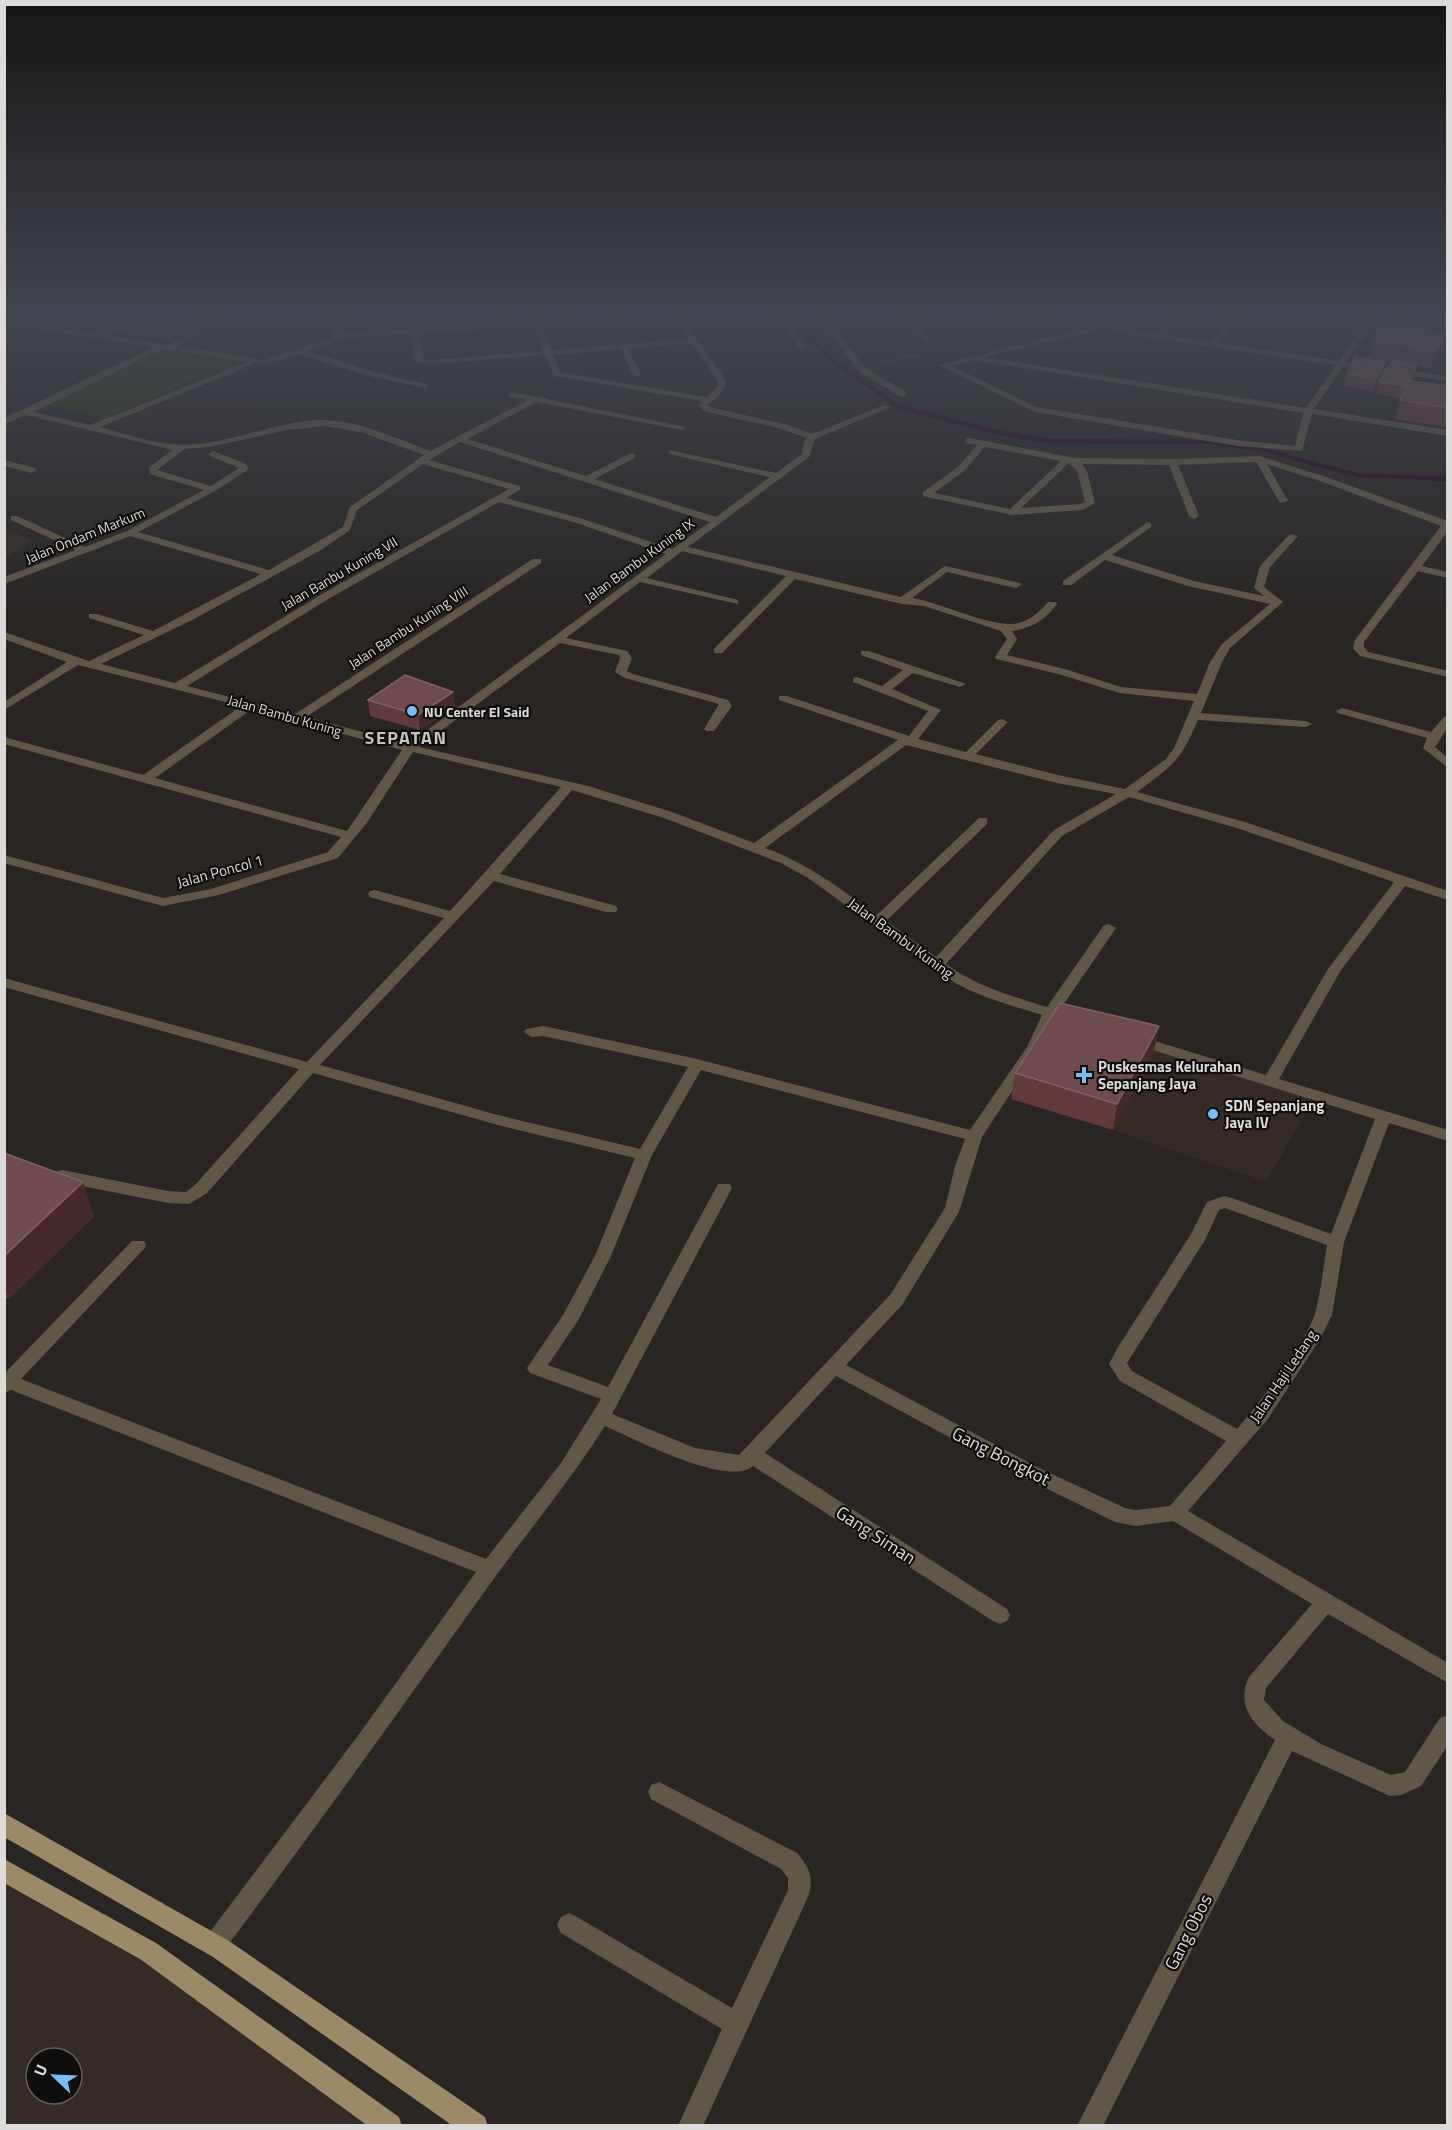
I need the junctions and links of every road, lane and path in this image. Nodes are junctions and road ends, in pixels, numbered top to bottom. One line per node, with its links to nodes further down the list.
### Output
1 (42, 416): 11 (street)
2 (119, 416): 11 (street)
3 (505, 416): 14 (street)
4 (624, 416): 10 (street)
5 (739, 416): 13 (street)
6 (864, 416): 13 (street)
7 (1075, 416): 8 (street)
8 (1307, 416)
9 (1342, 416): 12 (street)
10 (682, 427)
11 (91, 428): 17 (street)
12 (1448, 433)
13 (812, 437): 27 (street, Jalan Bambu Kuning IX)
14 (462, 440): 21 (street); 28 (street)
15 (969, 441): 16 (street)
16 (982, 445): 23 (street); 32 (street)
17 (182, 448): 21 (street); 29 (street)
18 (672, 452): 27 (street)
19 (213, 454): 29 (street, Jalan Ondam Markum)
20 (632, 456): 28 (street)
21 (427, 458): 30 (street, Jalan Banbu Kuning VII); 45 (street)
22 (1258, 459): 25 (street); 31 (street); 37 (street)
23 (1071, 461): 25 (street); 32 (street); 32 (street)
24 (4, 462): 26 (street)
25 (1172, 462): 33 (street)
26 (32, 470)
27 (777, 476): 35 (street, Jalan Bambu Kuning IX)
28 (587, 479): 35 (street)
29 (212, 489): 38 (street, Jalan Ondam Markum)
30 (497, 499): 40 (street); 71 (street, Jalan Banbu Kuning VII)
31 (1283, 501)
32 (1012, 512)
33 (1194, 516)
34 (14, 519): 41 (street)
35 (718, 521): 40 (street, Jalan Bambu Kuning IX)
36 (1148, 525): 42 (street)
37 (1447, 525): 44 (street)
38 (130, 533): 41 (street, Jalan Ondam Markum); 45 (street)
39 (1293, 536): 54 (street)
40 (677, 550): 46 (street); 48 (street, Jalan Bambu Kuning IX)
41 (86, 552): 49 (street, Jalan Ondam Markum)
42 (1104, 556): 50 (street); 54 (street)
43 (537, 561): 79 (street, Jalan Bambu Kuning VIII)
44 (1415, 567): 47 (street); 68 (street)
45 (267, 573): 59 (street)
46 (793, 575): 52 (street); 63 (street)
47 (1448, 575)
48 (639, 579): 53 (street); 60 (street, Jalan Bambu Kuning IX)
49 (4, 582)
50 (1067, 583)
51 (1016, 585): 52 (street)
52 (902, 601): 57 (street)
53 (734, 602)
54 (1278, 602): 74 (street)
55 (1052, 604): 57 (street)
56 (93, 616): 59 (street)
57 (1005, 630): 74 (street)
58 (4, 634): 61 (street, Jalan Bambu Kuning)
59 (153, 634): 66 (street)
60 (558, 639): 83 (street); 87 (street, Jalan Bambu Kuning IX)
61 (17, 640): 62 (street); 65 (street, Jalan Bambu Kuning)
62 (4, 651)
63 (718, 651)
64 (865, 653): 67 (street)
65 (76, 661): 66 (street, Jalan Bambu Kuning); 76 (street)
66 (90, 664): 71 (street, Jalan Bambu Kuning)
67 (911, 669): 70 (street); 72 (street)
68 (1448, 674)
69 (857, 680): 72 (street)
70 (960, 684)
71 (178, 686): 75 (street, Jalan Bambu Kuning)
72 (884, 690): 86 (street)
73 (783, 698): 86 (street)
74 (1202, 698): 78 (street)
75 (250, 705): 79 (street, Jalan Bambu Kuning); 90 (street)
76 (4, 707)
77 (1342, 711): 84 (street)
78 (1196, 716): 82 (street); 92 (street)
79 (295, 718): 87 (street, Jalan Bambu Kuning)
80 (1448, 719): 84 (street)
81 (1002, 722): 88 (street)
82 (1306, 724)
83 (710, 729)
84 (1434, 736): 89 (street)
85 (4, 740): 90 (street)
86 (911, 741): 88 (street); 95 (street)
87 (409, 749): 91 (street, Jalan Bambu Kuning); 94 (street)
88 (968, 756): 92 (street)
89 (1448, 765)
90 (144, 780): 94 (street)
91 (569, 786): 95 (street, Jalan Bambu Kuning); 97 (street)
92 (1127, 793): 98 (street); 105 (street)
93 (983, 821): 103 (street)
94 (347, 835): 96 (street, Jalan Poncol 1)
95 (756, 848): 103 (street, Jalan Bambu Kuning)
96 (4, 859)
97 (491, 876): 101 (street); 102 (street)
98 (1403, 879): 100 (street); 113 (street)
99 (375, 894): 102 (street)
100 (1448, 896)
101 (611, 909)
102 (453, 916): 112 (street)
103 (877, 922): 105 (street, Jalan Bambu Kuning)
104 (1109, 927): 107 (street)
105 (936, 966): 107 (street, Jalan Bambu Kuning)
106 (4, 982): 112 (street)
107 (1050, 1013): 108 (street, Jalan Bambu Kuning); 115 (street)
108 (1085, 1024)
109 (531, 1032): 111 (street)
110 (1124, 1036): 113 (street)
111 (697, 1064): 115 (street); 117 (street)
112 (310, 1067): 117 (street); 118 (street)
113 (1271, 1080): 114 (street)
114 (1384, 1116): 116 (street); 120 (street, Jalan Haji Ledang)
115 (974, 1136): 122 (street)
116 (1448, 1136)
117 (644, 1155): 124 (street)
118 (48, 1172)
119 (724, 1188): 124 (street)
120 (1336, 1242): 126 (street, Jalan Haji Ledang); 126 (street)
121 (138, 1245): 123 (street)
122 (834, 1367): 127 (street); 128 (street, Gang Bongkot)
123 (7, 1384): 129 (street)
124 (613, 1396): 125 (street)
125 (601, 1417): 127 (street); 129 (street)
126 (1239, 1439): 128 (street, Jalan Haji Ledang)
127 (752, 1455): 131 (street, Gang Siman)
128 (1175, 1513): 130 (street)
129 (490, 1569): 139 (street)
130 (1326, 1602): 132 (street); 134 (street)
131 (1000, 1615)
132 (1448, 1674)
133 (1448, 1725): 134 (street)
134 (1287, 1738): 144 (street, Gang Obos)
135 (659, 1792): 140 (street)
136 (4, 1824): 139 (main road)
137 (4, 1870): 141 (main road)
138 (569, 1925): 140 (street)
139 (214, 1945): 142 (main road)
140 (735, 2023): 143 (street)
141 (390, 2126)
142 (476, 2126)
143 (690, 2126)
144 (1089, 2126)

